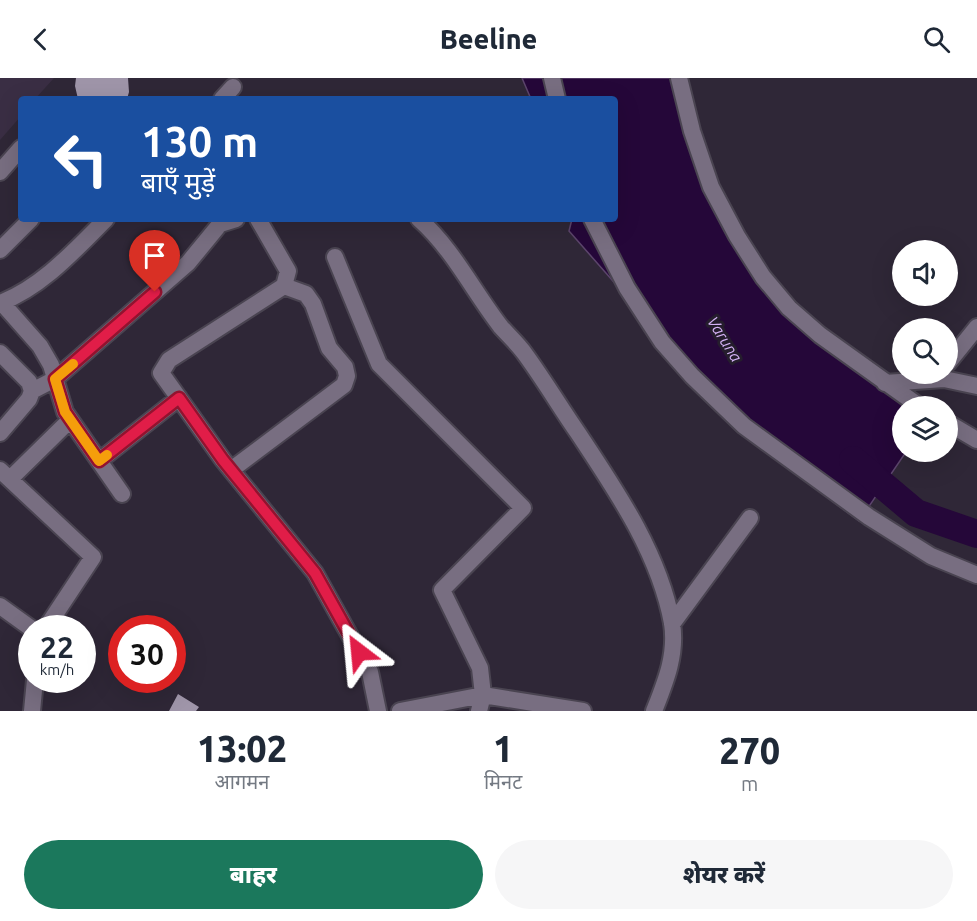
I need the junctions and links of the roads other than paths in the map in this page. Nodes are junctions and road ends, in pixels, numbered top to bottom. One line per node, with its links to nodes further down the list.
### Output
1 (552, 78): 3 (street)
2 (679, 78): 22 (street)
3 (556, 96)
4 (18, 151): 5 (street)
5 (0, 172)
6 (28, 222): 12 (street)
7 (103, 222): 15 (street)
8 (227, 222): 19 (street)
9 (260, 222): 14 (street)
10 (421, 222): 40 (street)
11 (594, 222): 36 (street)
12 (0, 250)
13 (335, 257): 42 (street)
14 (284, 286): 26 (street); 32 (street)
15 (1, 303): 19 (street)
16 (977, 327): 17 (street)
17 (958, 351)
18 (0, 353): 24 (street)
19 (55, 379): 24 (street); 27 (street)
20 (892, 382): 22 (street)
21 (958, 382): 23 (street)
22 (885, 383): 25 (street)
23 (977, 386)
24 (32, 391): 29 (street)
25 (904, 396)
26 (179, 398): 31 (street); 32 (street)
27 (70, 420): 31 (street); 33 (street)
28 (958, 429): 30 (street)
29 (0, 433)
30 (977, 440)
31 (99, 461): 34 (street)
32 (231, 470): 45 (street)
33 (5, 474): 38 (street)
34 (122, 494)
35 (750, 518): 40 (street)
36 (977, 575)
37 (0, 606): 39 (street)
38 (55, 615)
39 (18, 619)
40 (672, 624): 48 (street)
41 (34, 693): 44 (street)
42 (481, 703): 43 (street); 47 (street)
43 (417, 709): 46 (street)
44 (32, 711)
45 (378, 711)
46 (400, 711)
47 (583, 711)
48 (654, 711)

